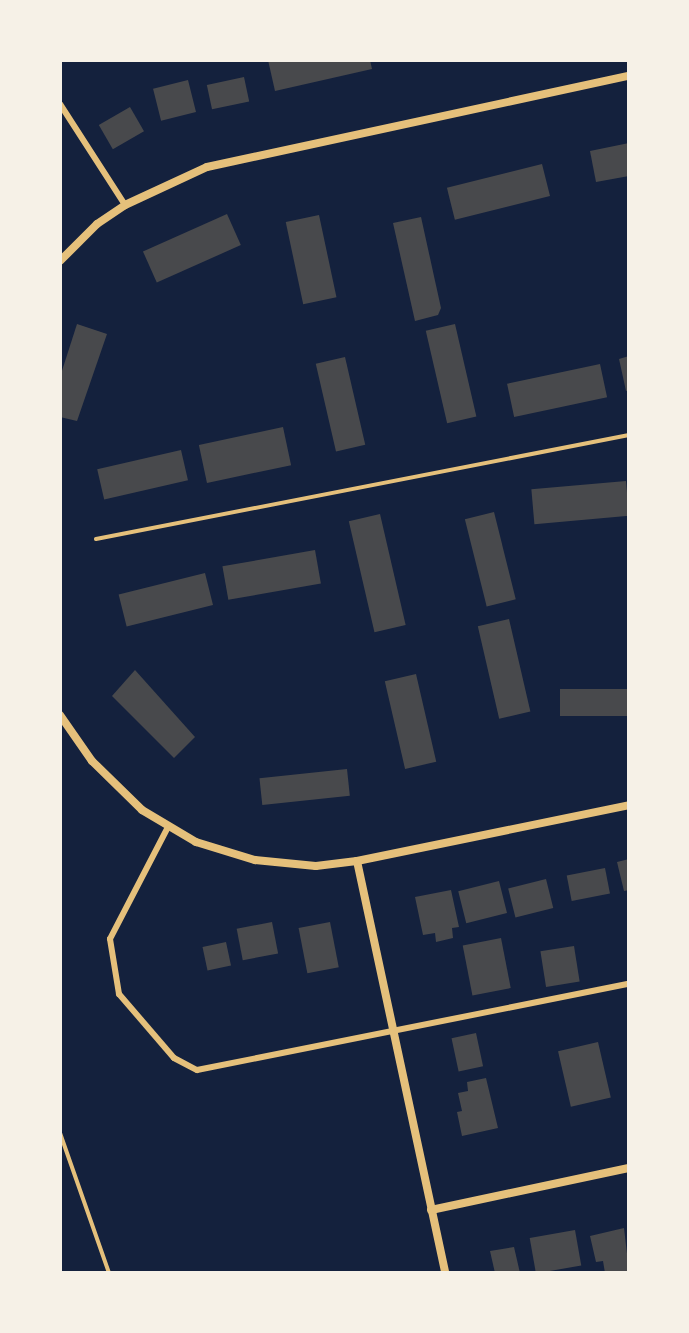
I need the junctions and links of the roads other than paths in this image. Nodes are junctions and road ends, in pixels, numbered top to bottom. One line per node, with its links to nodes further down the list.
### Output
1 (629, 76): 3 (street)
2 (60, 104): 3 (lane)
3 (125, 205): 4 (street)
4 (60, 261)
5 (60, 715): 7 (street)
6 (629, 805): 8 (street)
7 (168, 827): 8 (street); 10 (lane)
8 (357, 861): 10 (street)
9 (629, 984): 10 (lane)
10 (395, 1033): 12 (street)
11 (629, 1168): 12 (street)
12 (431, 1210): 13 (street)
13 (445, 1273)

